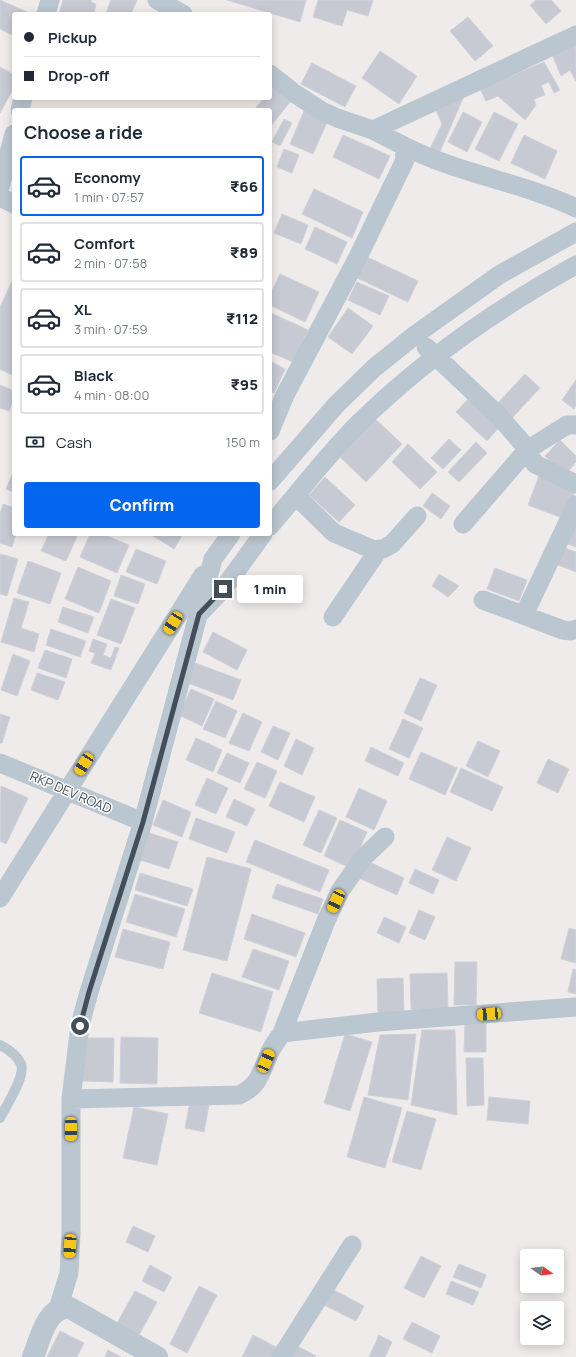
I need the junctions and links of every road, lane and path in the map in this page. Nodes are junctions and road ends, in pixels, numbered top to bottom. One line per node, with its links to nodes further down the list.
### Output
1 (50, 0): 3 (street)
2 (157, 0): 4 (street)
3 (47, 12)
4 (179, 12)
5 (576, 35): 7 (street)
6 (272, 76): 7 (street)
7 (373, 130): 9 (street)
8 (12, 142): 10 (street)
9 (404, 146): 13 (street); 19 (street)
10 (0, 187)
11 (0, 197): 12 (street)
12 (12, 203)
13 (576, 208)
14 (576, 232): 16 (street)
15 (576, 265): 17 (street)
16 (415, 335): 17 (street); 21 (street)
17 (435, 355): 20 (street); 23 (street)
18 (576, 425): 20 (street)
19 (272, 427)
20 (527, 450): 22 (street); 27 (street)
21 (272, 479)
22 (576, 484)
23 (296, 496): 26 (street); 30 (street)
24 (576, 505): 34 (street)
25 (417, 516): 30 (street)
26 (272, 524)
27 (463, 524)
28 (230, 536): 31 (street)
29 (262, 536): 33 (street)
30 (379, 549): 35 (street)
31 (214, 559): 33 (street); 38 (street)
32 (483, 600): 34 (street)
33 (199, 614): 39 (street)
34 (524, 615): 36 (street)
35 (333, 617)
36 (576, 628)
37 (0, 763): 38 (street, RKP DEV ROAD)
38 (68, 790): 39 (street, RKP DEV ROAD); 41 (street)
39 (143, 822): 45 (street)
40 (385, 837): 43 (street)
41 (0, 898)
42 (576, 1007): 43 (street)
43 (282, 1034): 45 (street)
44 (0, 1045): 46 (lane)
45 (71, 1099): 48 (street)
46 (0, 1118)
47 (352, 1245): 51 (street)
48 (58, 1309): 49 (street); 50 (street)
49 (33, 1357)
50 (157, 1357)
51 (281, 1357)

